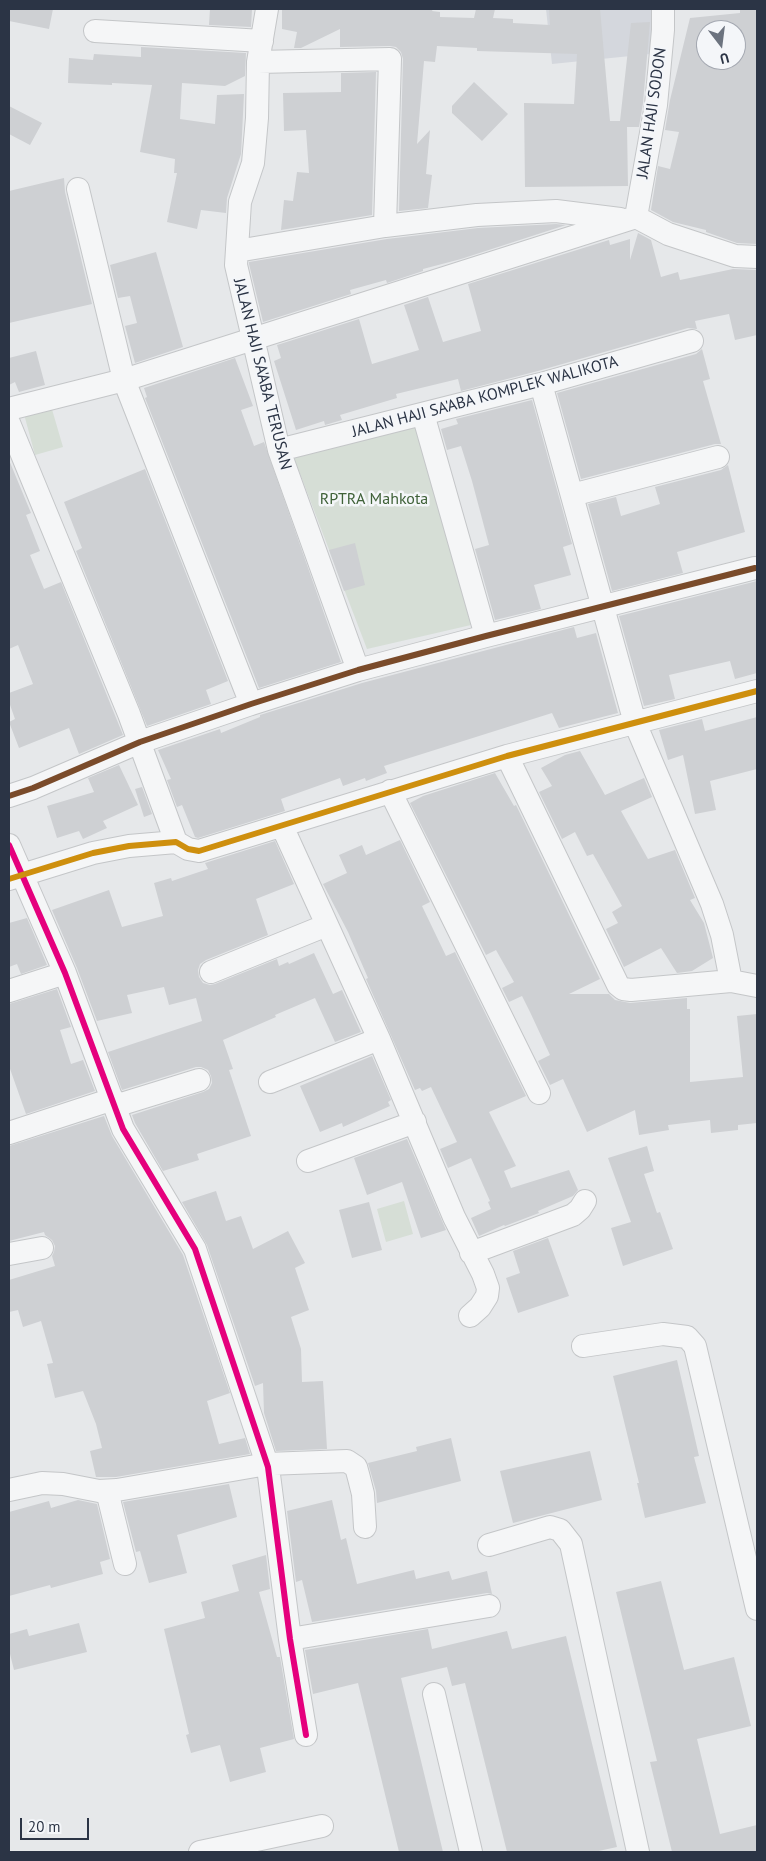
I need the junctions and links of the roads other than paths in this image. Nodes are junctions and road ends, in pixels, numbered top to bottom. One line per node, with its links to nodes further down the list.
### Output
1 (267, 9): 4 (street, JALAN HAJI SA'ABA TERUSAN)
2 (663, 9): 6 (street, JALAN HAJI SODON)
3 (95, 31): 4 (street)
4 (260, 51): 7 (street); 8 (street, JALAN HAJI SA'ABA TERUSAN)
5 (78, 189): 12 (street)
6 (631, 218): 7 (street); 9 (street); 10 (street)
7 (385, 226): 8 (street)
8 (237, 251): 10 (street, JALAN HAJI SA'ABA TERUSAN)
9 (757, 257)
10 (252, 339): 12 (street); 17 (street, JALAN HAJI SA'ABA TERUSAN)
11 (692, 341): 13 (street, JALAN HAJI SA'ABA KOMPLEK WALIKOTA)
12 (124, 380): 14 (street); 25 (street)
13 (541, 384): 15 (street, JALAN HAJI SA'ABA KOMPLEK WALIKOTA); 19 (street)
14 (9, 409)
15 (423, 414): 17 (street, JALAN HAJI SA'ABA KOMPLEK WALIKOTA); 22 (street)
16 (9, 423): 27 (street)
17 (279, 450): 23 (street, JALAN HAJI SA'ABA TERUSAN)
18 (718, 457): 19 (street)
19 (572, 495): 21 (street)
20 (754, 568): 21 (street)
21 (604, 606): 22 (street); 26 (street)
22 (486, 636): 23 (street)
23 (358, 670): 25 (street)
24 (757, 691): 26 (street)
25 (251, 704): 27 (street)
26 (635, 723): 28 (street); 38 (street)
27 (140, 742): 30 (street); 32 (street)
28 (507, 756): 29 (street); 38 (street)
29 (390, 791): 31 (street); 44 (street)
30 (9, 796)
31 (282, 826): 32 (street); 35 (street)
32 (176, 842): 34 (street)
33 (9, 845): 34 (street)
34 (15, 877): 37 (street)
35 (327, 925): 36 (street); 41 (street)
36 (211, 972)
37 (65, 973): 40 (street); 45 (street)
38 (731, 981): 39 (street)
39 (757, 986)
40 (9, 991)
41 (379, 1039): 43 (street); 46 (street)
42 (199, 1080): 45 (street)
43 (270, 1082)
44 (539, 1093)
45 (114, 1103): 47 (street); 55 (street)
46 (415, 1122): 48 (street); 51 (street)
47 (9, 1133)
48 (308, 1161)
49 (585, 1201): 51 (street)
50 (42, 1248): 52 (street)
51 (471, 1253): 53 (street)
52 (9, 1254)
53 (470, 1316)
54 (583, 1346): 62 (street)
55 (267, 1464): 57 (street); 58 (street); 63 (street)
56 (9, 1490): 57 (street)
57 (107, 1491): 60 (street)
58 (365, 1527)
59 (489, 1545): 69 (street)
60 (125, 1564)
61 (490, 1606): 63 (street)
62 (757, 1609)
63 (290, 1639): 65 (street)
64 (434, 1694): 68 (street)
65 (306, 1735)
66 (322, 1826): 67 (street)
67 (200, 1852)
68 (471, 1852)
69 (638, 1852)

